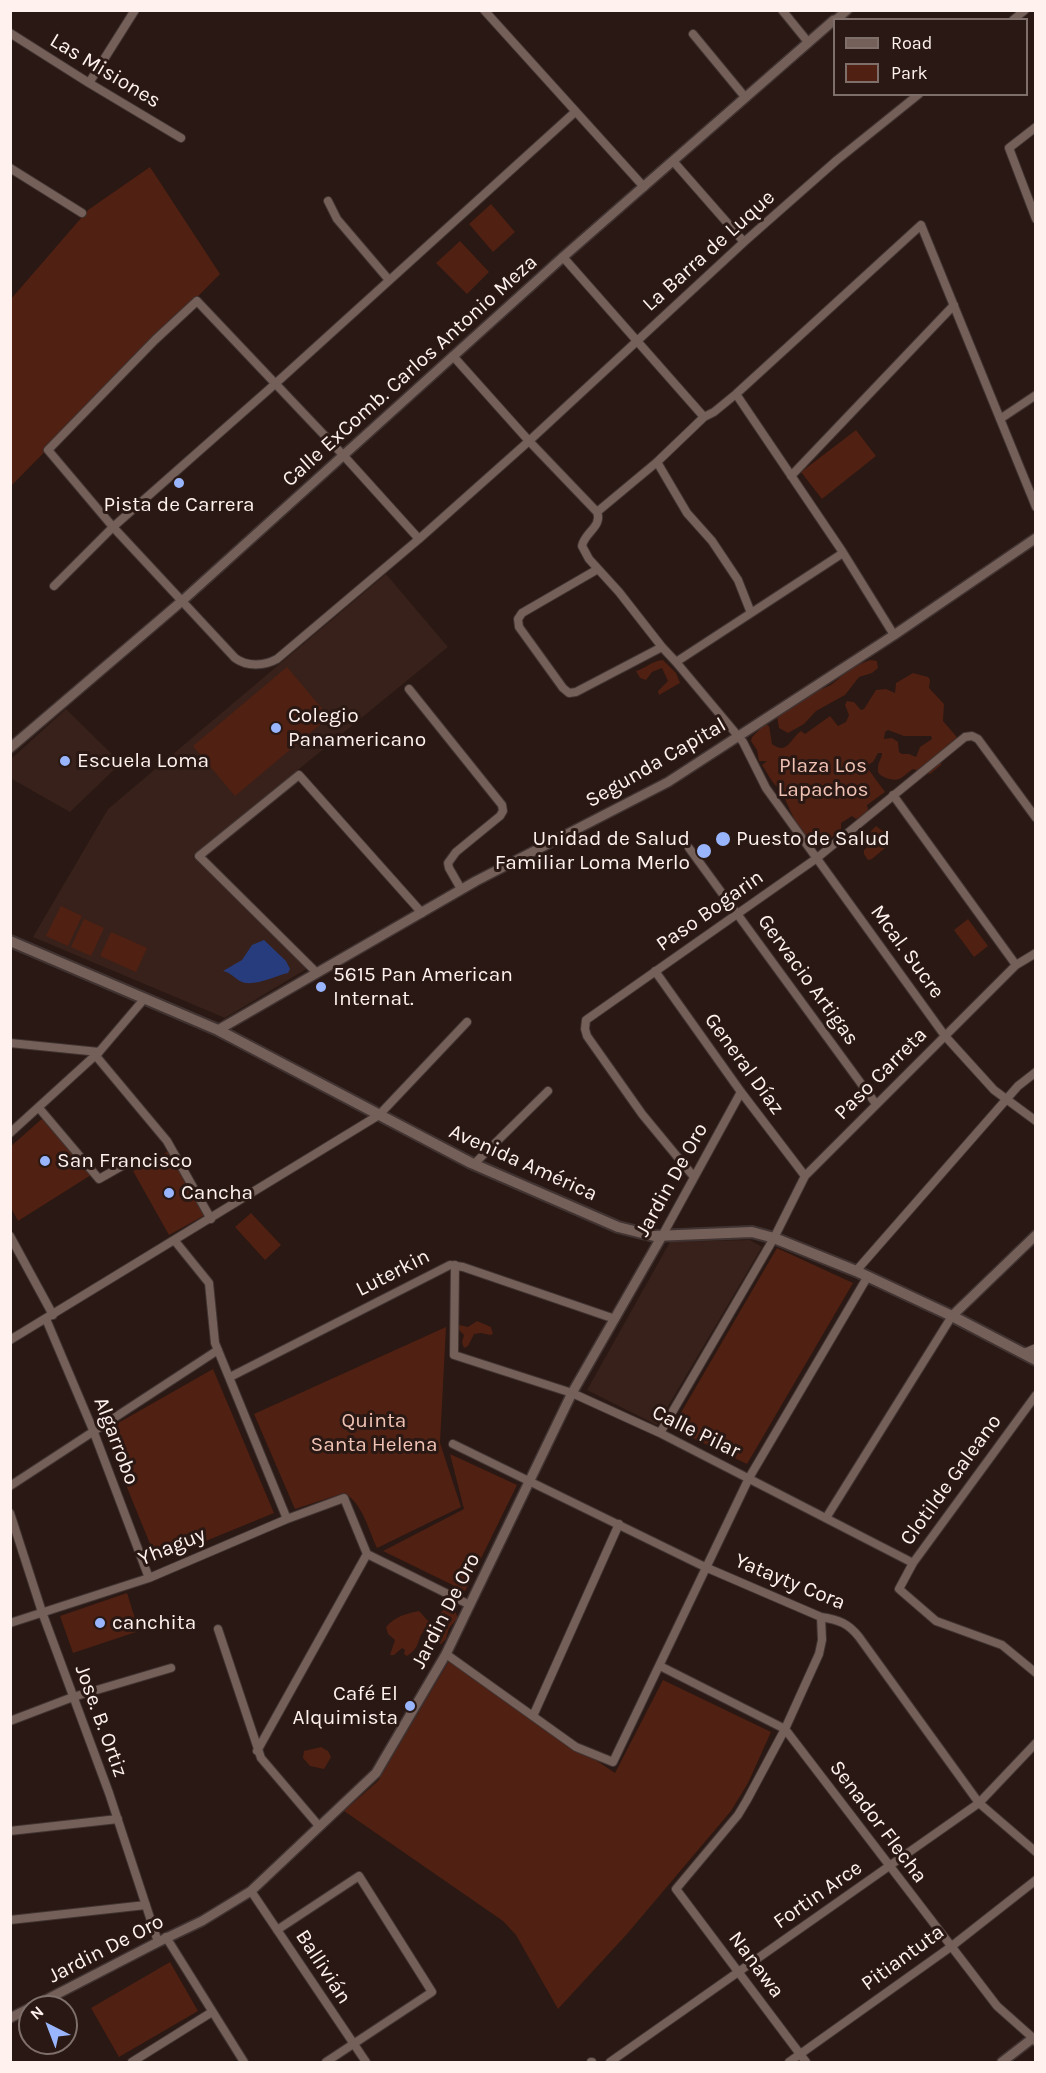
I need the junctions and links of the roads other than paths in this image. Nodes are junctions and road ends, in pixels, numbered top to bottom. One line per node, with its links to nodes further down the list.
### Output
1 (135, 10): 8 (street)
2 (483, 10): 11 (street)
3 (782, 10): 7 (street)
4 (833, 22): 7 (street, Calle ExComb. Carlos Antonio Meza)
5 (10, 33): 8 (street, Las Misiones)
6 (693, 33): 10 (street)
7 (808, 42): 10 (street, Calle ExComb. Carlos Antonio Meza)
8 (89, 83): 13 (street, Las Misiones)
9 (917, 96): 20 (street, La Barra de Luque)
10 (745, 97): 14 (street, Calle ExComb. Carlos Antonio Meza)
11 (575, 112): 16 (street); 22 (street)
12 (1035, 127): 19 (street)
13 (181, 138)
14 (673, 161): 16 (street, Calle ExComb. Carlos Antonio Meza); 20 (street)
15 (10, 168): 18 (street)
16 (644, 187): 21 (street, Calle ExComb. Carlos Antonio Meza)
17 (328, 201): 22 (street)
18 (82, 213)
19 (1035, 219)
20 (744, 242): 24 (street, La Barra de Luque)
21 (563, 257): 24 (street); 25 (street, Calle ExComb. Carlos Antonio Meza)
22 (389, 280): 26 (street)
23 (954, 305): 27 (street); 30 (street); 34 (street)
24 (638, 341): 29 (street); 31 (street, La Barra de Luque)
25 (453, 356): 31 (street); 32 (street, Calle ExComb. Carlos Antonio Meza)
26 (275, 384): 32 (street); 37 (street); 37 (street, La Barra de Luque)
27 (736, 394): 29 (street); 34 (street)
28 (1035, 395): 30 (street)
29 (704, 417): 33 (street)
30 (1000, 419): 35 (street)
31 (529, 441): 36 (street); 39 (street, La Barra de Luque)
32 (344, 456): 39 (street); 43 (street, Calle ExComb. Carlos Antonio Meza)
33 (657, 462): 36 (street); 44 (street)
34 (791, 476): 40 (street)
35 (1035, 507)
36 (597, 512): 41 (street, Mcal. Sucre)
37 (113, 527): 42 (street); 43 (street, La Barra de Luque)
38 (1035, 538): 45 (street, Segunda Capital)
39 (418, 539): 43 (street, La Barra de Luque)
40 (843, 553): 44 (street); 45 (street)
41 (598, 569): 46 (street, Mcal. Sucre); 46 (street)
42 (54, 586)
43 (182, 601): 50 (street, Calle ExComb. Carlos Antonio Meza)
44 (751, 613): 47 (street)
45 (894, 635): 49 (street, Segunda Capital)
46 (662, 648): 47 (street, Mcal. Sucre)
47 (676, 662): 49 (street, Mcal. Sucre)
48 (409, 689): 55 (street)
49 (739, 736): 54 (street, Mcal. Sucre); 55 (street, Segunda Capital)
50 (10, 748)
51 (893, 795): 52 (street, Paso Bogarin); 54 (street, Paso Bogarin); 60 (street)
52 (1035, 818)
53 (689, 848): 57 (street, Gervacio Artigas)
54 (817, 858): 57 (street, Paso Bogarin); 66 (street, Mcal. Sucre)
55 (461, 889): 56 (street, Segunda Capital)
56 (422, 913): 62 (street, Segunda Capital); 62 (street)
57 (737, 914): 61 (street, Paso Bogarin); 73 (street, Gervacio Artigas)
58 (10, 941): 63 (main road, Avenida América)
59 (1035, 953): 60 (street, Paso Carreta)
60 (1016, 965): 66 (street, Paso Carreta)
61 (655, 971): 71 (street, General Díaz); 81 (street, Paso Bogarin)
62 (317, 973): 65 (street, Segunda Capital)
63 (145, 998): 65 (main road, Avenida América); 68 (street)
64 (468, 1022): 75 (street)
65 (218, 1029): 75 (main road, Avenida América)
66 (945, 1036): 72 (street, Mcal. Sucre); 73 (street, Paso Carreta)
67 (10, 1043): 68 (street)
68 (98, 1054): 74 (street); 82 (street)
69 (1035, 1072): 72 (street)
70 (548, 1091): 79 (street)
71 (741, 1092): 80 (street, General Díaz); 81 (street, Jardin De Oro)
72 (1006, 1100): 76 (street, Mcal. Sucre); 89 (street)
73 (876, 1104): 80 (street, Paso Carreta)
74 (39, 1108): 77 (street); 78 (street)
75 (379, 1115): 79 (main road, Avenida América); 82 (street)
76 (1035, 1121)
77 (10, 1133)
78 (129, 1162)
79 (474, 1164): 85 (main road, Avenida América)
80 (805, 1176): 86 (street, Paso Carreta)
81 (694, 1177): 85 (street, Jardin De Oro)
82 (212, 1219): 87 (street)
83 (1035, 1235): 92 (street)
84 (10, 1236): 91 (street, Algarrobo)
85 (663, 1236): 86 (main road, Avenida América); 93 (street, Jardin De Oro)
86 (774, 1238): 89 (main road, Avenida América); 103 (street, Paso Carreta)
87 (175, 1241): 91 (street); 96 (street)
88 (455, 1265): 93 (street, Luterkin); 99 (street, Luterkin); 100 (street, Calle Pilar)
89 (856, 1271): 90 (main road, Avenida América)
90 (868, 1276): 92 (main road, Avenida América); 105 (street)
91 (50, 1317): 94 (street); 102 (street, Algarrobo)
92 (952, 1317): 97 (main road, Avenida América); 109 (street)
93 (615, 1319): 100 (street, Jardin De Oro)
94 (10, 1340)
95 (1035, 1348): 97 (street)
96 (218, 1350): 99 (street); 102 (street)
97 (1024, 1353): 98 (main road, Avenida América)
98 (1035, 1360)
99 (230, 1377): 110 (street)
100 (572, 1393): 103 (street, Calle Pilar); 106 (street, Jardin De Oro)
101 (1035, 1395): 113 (street, Clotilde Galeano)
102 (93, 1430): 107 (street); 115 (street, Algarrobo)
103 (660, 1433): 105 (street, Calle Pilar)
104 (453, 1444): 106 (street, Yatayty Cora)
105 (748, 1478): 109 (street, Calle Pilar); 114 (street)
106 (529, 1480): 111 (street, Yatayty Cora); 116 (street, Jardin De Oro)
107 (10, 1486)
108 (10, 1513): 117 (street, Jose. B. Ortiz)
109 (826, 1518): 113 (street, Calle Pilar)
110 (287, 1519): 112 (street, Yhaguy); 115 (street, Yhaguy)
111 (619, 1524): 114 (street, Yatayty Cora); 126 (street)
112 (367, 1554): 116 (street); 130 (street)
113 (913, 1563): 124 (street, Clotilde Galeano)
114 (705, 1568): 118 (street, Yatayty Cora); 122 (street)
115 (149, 1578): 117 (street, Yhaguy)
116 (470, 1605): 121 (street, Jardin De Oro)
117 (42, 1612): 119 (street, Yhaguy); 125 (street, Jose. B. Ortiz)
118 (821, 1617): 128 (street); 131 (street, Yatayty Cora)
119 (10, 1623)
120 (218, 1629): 130 (street)
121 (446, 1654): 126 (street); 133 (street, Jardin De Oro)
122 (660, 1666): 126 (street); 128 (street, Senador Flecha)
123 (171, 1668): 125 (street)
124 (1035, 1673)
125 (73, 1697): 127 (street); 132 (street, Jose. B. Ortiz)
126 (533, 1716)
127 (10, 1721)
128 (785, 1729): 136 (street, Senador Flecha); 144 (street, Nanawa)
129 (1035, 1743): 131 (street, Fortin Arce)
130 (257, 1751): 133 (street)
131 (979, 1803): 135 (street, Yatayty Cora); 136 (street, Fortin Arce)
132 (118, 1819): 134 (street); 139 (street, Jose. B. Ortiz)
133 (319, 1826): 138 (street, Jardin De Oro)
134 (10, 1831)
135 (1035, 1852)
136 (889, 1867): 143 (street, Senador Flecha); 144 (street, Fortin Arce)
137 (1035, 1880): 143 (street, Pitiantuta)
138 (251, 1891): 141 (street, Ballivián); 142 (street, Jardin De Oro)
139 (146, 1905): 140 (street); 142 (street, Jose. B. Ortiz)
140 (10, 1920)
141 (277, 1930): 148 (street, Ballivián); 148 (street)
142 (162, 1940): 145 (street, Jardin De Oro); 146 (street, Jose. B. Ortiz)
143 (952, 1946): 147 (street, Senador Flecha); 149 (street, Pitiantuta)
144 (739, 1972): 149 (street, Nanawa); 154 (street, Fortin Arce)
145 (54, 1995)
146 (212, 2012): 150 (street); 151 (street, Jose. B. Ortiz)
147 (1034, 2039): 157 (street)
148 (352, 2045): 152 (street); 153 (street, Ballivián)
149 (800, 2054): 155 (street, Pitiantuta); 156 (street, Nanawa)
150 (132, 2062)
151 (244, 2062)
152 (326, 2062)
153 (366, 2062)
154 (610, 2062)
155 (789, 2062)
156 (806, 2062)
157 (1002, 2062)

